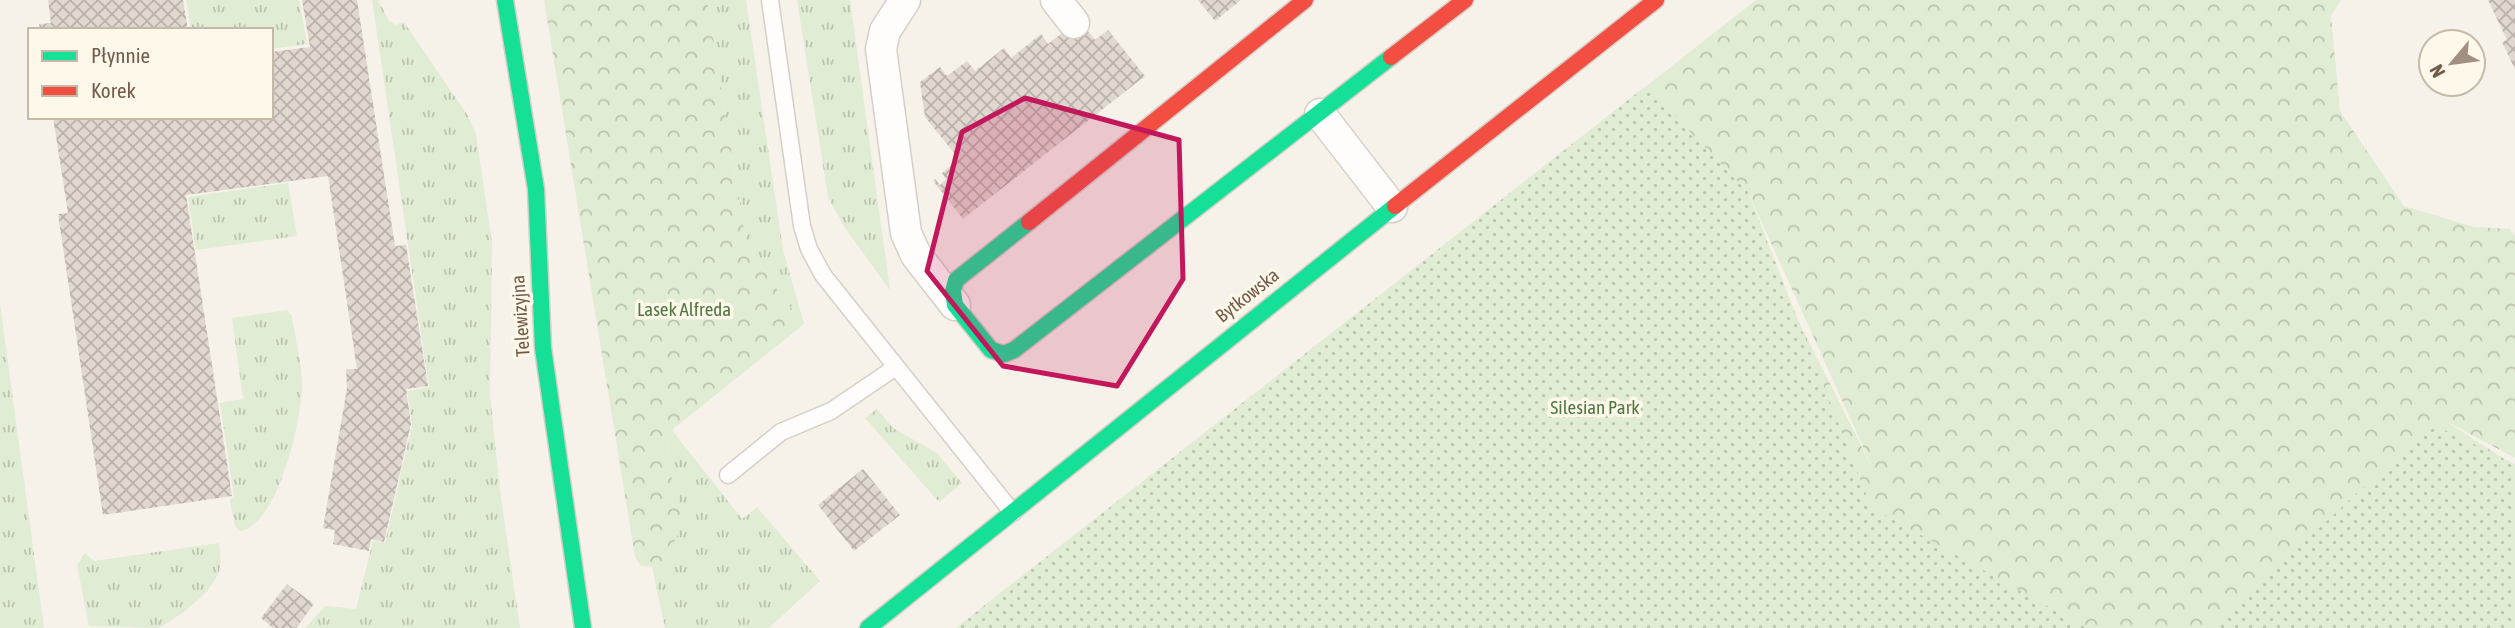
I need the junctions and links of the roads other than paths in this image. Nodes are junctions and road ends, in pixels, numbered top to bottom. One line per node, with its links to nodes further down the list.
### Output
1 (505, 0): 15 (street, Telewizyjna)
2 (770, 0): 12 (lane)
3 (881, 0): 8 (street)
4 (905, 0): 8 (street)
5 (1305, 0): 11 (street)
6 (1465, 0): 9 (street)
7 (1656, 0): 10 (street, Bytkowska)
8 (885, 31): 11 (street)
9 (1320, 114): 10 (street); 11 (street)
10 (1392, 207): 14 (street, Bytkowska)
11 (955, 305)
12 (897, 367): 13 (lane); 14 (lane)
13 (728, 475)
14 (1013, 513): 16 (street, Bytkowska)
15 (583, 628)
16 (867, 628)

